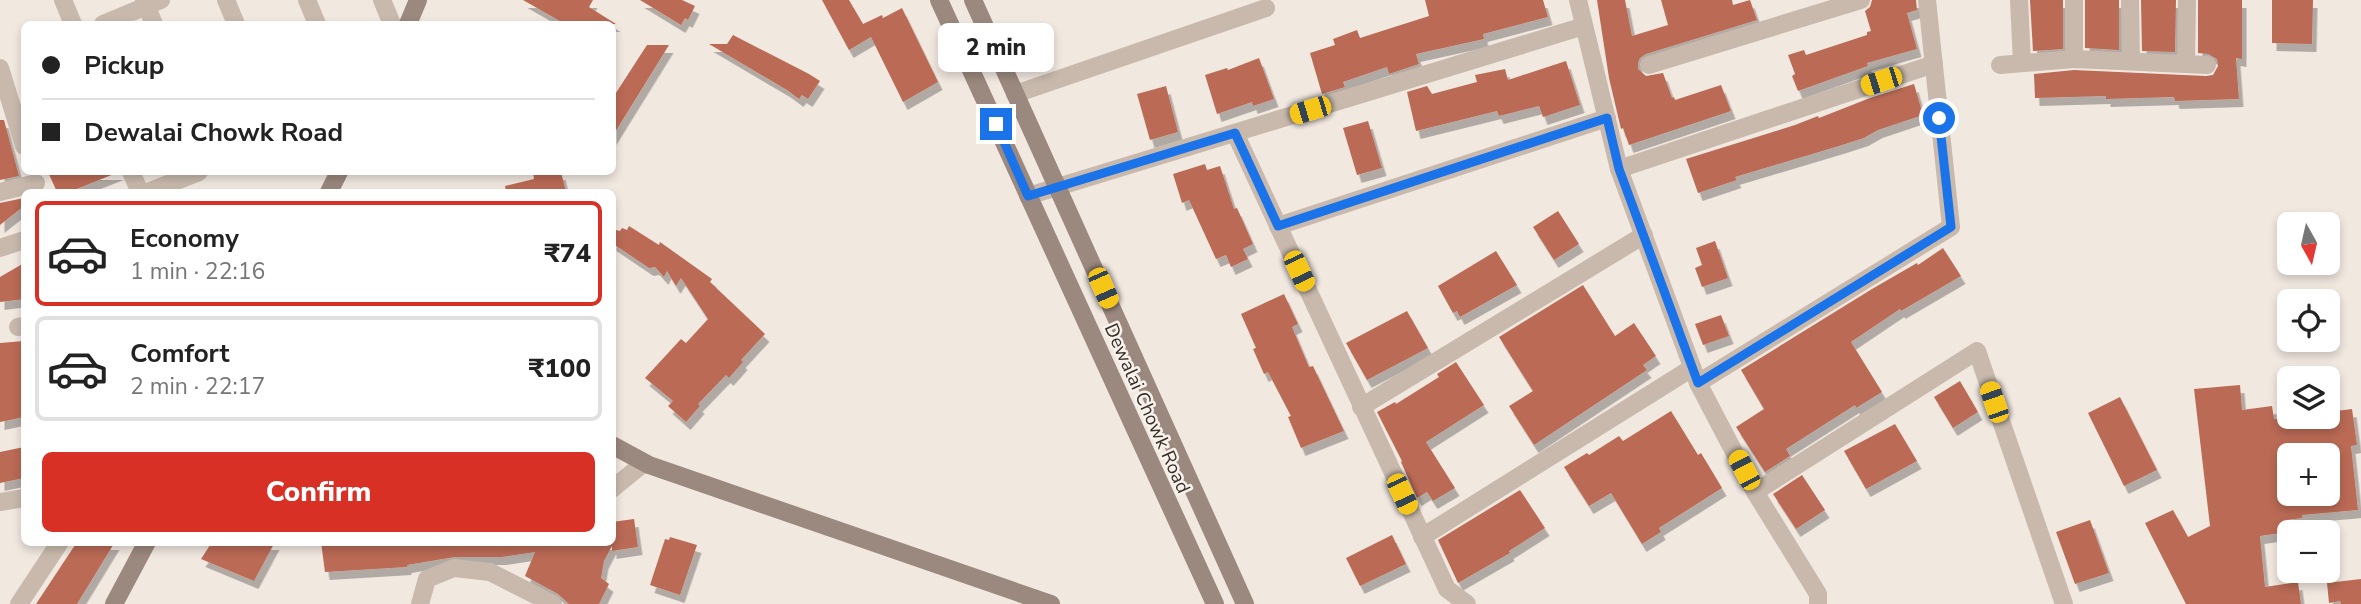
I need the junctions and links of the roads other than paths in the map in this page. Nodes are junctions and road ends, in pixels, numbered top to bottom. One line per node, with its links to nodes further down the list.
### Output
1 (63, 0): 17 (street)
2 (226, 0): 20 (street)
3 (307, 0): 21 (street)
4 (382, 0): 22 (street)
5 (418, 0): 23 (main road)
6 (939, 0): 44 (main road, Dewalai Chowk Road)
7 (972, 0): 34 (main road, Dewalai Chowk Road)
8 (1578, 0): 24 (street)
9 (1861, 0): 30 (street)
10 (1927, 0): 28 (street)
11 (2018, 0): 27 (street)
12 (2074, 0): 25 (street)
13 (2130, 0): 26 (street)
14 (2187, 0): 29 (street)
15 (150, 2): 18 (street); 19 (street)
16 (1266, 8): 34 (street)
17 (72, 21)
18 (109, 21)
19 (153, 21)
20 (235, 21)
21 (316, 21)
22 (391, 21)
23 (409, 21)
24 (1584, 26): 35 (street); 36 (street)
25 (2074, 59): 26 (street); 27 (street)
26 (2131, 61): 29 (street)
27 (2022, 63): 31 (street)
28 (1934, 64): 38 (street); 49 (street)
29 (2186, 64): 32 (street)
30 (1649, 65)
31 (2000, 65)
32 (2207, 65)
33 (0, 68): 37 (street)
34 (1015, 94): 41 (main road, Dewalai Chowk Road)
35 (1607, 118): 38 (street); 45 (street)
36 (1235, 133): 41 (street); 45 (street)
37 (21, 136)
38 (1619, 169): 46 (street)
39 (191, 175): 42 (street)
40 (36, 182): 43 (street)
41 (1057, 187): 44 (street); 66 (main road, Dewalai Chowk Road)
42 (156, 189)
43 (0, 192)
44 (1028, 196): 65 (main road, Dewalai Chowk Road)
45 (1278, 226): 50 (street)
46 (1644, 235): 49 (street); 50 (street)
47 (21, 241): 48 (street)
48 (0, 248)
49 (1695, 375): 54 (street); 57 (street)
50 (1361, 407): 57 (street)
51 (616, 447): 52 (main road)
52 (644, 463): 53 (street); 64 (main road)
53 (616, 486)
54 (1755, 492): 68 (street); 69 (street)
55 (21, 498): 56 (street)
56 (0, 502)
57 (1422, 537): 67 (street)
58 (57, 546): 61 (street)
59 (145, 546): 60 (main road)
60 (115, 603)
61 (19, 604)
62 (420, 604): 63 (street)
63 (553, 604)
64 (1051, 604)
65 (1215, 604)
66 (1245, 604)
67 (1467, 604)
68 (1818, 604)
69 (2064, 604)

